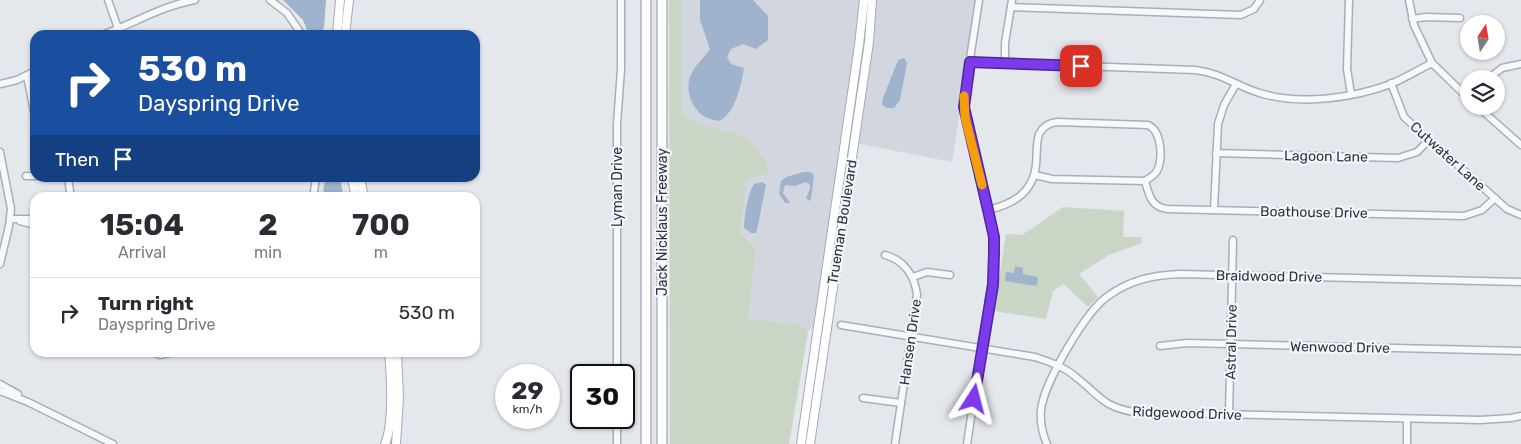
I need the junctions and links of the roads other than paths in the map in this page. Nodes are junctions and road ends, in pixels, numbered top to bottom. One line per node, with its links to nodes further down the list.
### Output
1 (108, 0): 18 (street)
2 (195, 0): 18 (street)
3 (270, 0): 20 (street)
4 (340, 0): 21 (main road)
5 (349, 0): 22 (main road)
6 (621, 0): 67 (street, Lyman Drive)
7 (646, 0): 82 (highway, Jack Nicklaus Freeway)
8 (662, 0): 83 (highway, Jack Nicklaus Freeway)
9 (864, 0): 84 (main road, Trueman Boulevard)
10 (872, 0): 85 (main road, Trueman Boulevard)
11 (979, 0): 23 (street)
12 (1260, 0): 15 (street)
13 (1349, 0): 35 (street)
14 (1409, 0): 17 (street)
15 (1011, 3): 24 (street)
16 (1460, 18): 17 (street)
17 (1412, 19): 25 (street)
18 (118, 28): 19 (street)
19 (113, 30)
20 (299, 30)
21 (337, 30)
22 (346, 30)
23 (970, 62): 24 (street); 46 (street)
24 (1005, 63): 32 (street)
25 (1432, 63): 30 (street); 34 (street)
26 (1521, 64): 27 (street)
27 (1499, 70)
28 (30, 74): 29 (street)
29 (27, 76): 31 (street); 33 (street)
30 (1391, 83): 35 (street); 37 (street, Cutwater Lane)
31 (0, 84)
32 (1236, 84): 35 (street); 40 (street)
33 (30, 89)
34 (1460, 90)
35 (1351, 94)
36 (1487, 115): 38 (street)
37 (1429, 140): 40 (street, Lagoon Lane); 45 (street, Cutwater Lane)
38 (1521, 145)
39 (0, 152): 50 (street)
40 (1216, 154): 47 (street)
41 (1035, 175): 44 (street); 44 (street); 46 (street)
42 (26, 176): 43 (street)
43 (30, 176)
44 (1145, 181): 47 (street, Boathouse Drive)
45 (1495, 198): 47 (street, Boathouse Drive); 48 (street, Cutwater Lane)
46 (988, 210): 63 (street)
47 (1214, 210)
48 (1521, 215)
49 (30, 219): 50 (street)
50 (14, 220): 51 (street); 54 (street)
51 (30, 224)
52 (1233, 240): 56 (street, Astral Drive)
53 (885, 254): 57 (street)
54 (0, 264)
55 (950, 275): 57 (street)
56 (1232, 275): 58 (street, Braidwood Drive); 61 (street, Astral Drive); 68 (street, Braidwood Drive)
57 (913, 277): 60 (street, Hansen Drive)
58 (1521, 282)
59 (841, 325): 60 (street, Ridgewood Drive)
60 (912, 337): 63 (street, Ridgewood Drive); 73 (street, Hansen Drive)
61 (1231, 345): 62 (street, Wenwood Drive); 64 (street, Wenwood Drive); 74 (street, Astral Drive)
62 (1160, 346)
63 (982, 348): 68 (street, Ridgewood Drive); 87 (street)
64 (1521, 351)
65 (389, 357): 79 (main road)
66 (397, 357): 80 (main road)
67 (617, 364)
68 (1059, 366): 74 (street, Ridgewood Drive); 88 (street, Braidwood Drive)
69 (0, 384): 72 (street)
70 (0, 391): 72 (street)
71 (863, 398): 73 (street)
72 (28, 402): 78 (street)
73 (901, 403): 86 (street, Hansen Drive)
74 (1229, 415): 76 (street, Ridgewood Drive)
75 (1521, 416): 76 (street, Ridgewood Drive)
76 (1407, 419): 89 (street)
77 (617, 429): 81 (street)
78 (113, 444)
79 (384, 444)
80 (396, 444)
81 (617, 444)
82 (646, 444)
83 (662, 444)
84 (801, 444)
85 (810, 444)
86 (895, 444)
87 (967, 444)
88 (1047, 444)
89 (1407, 444)

